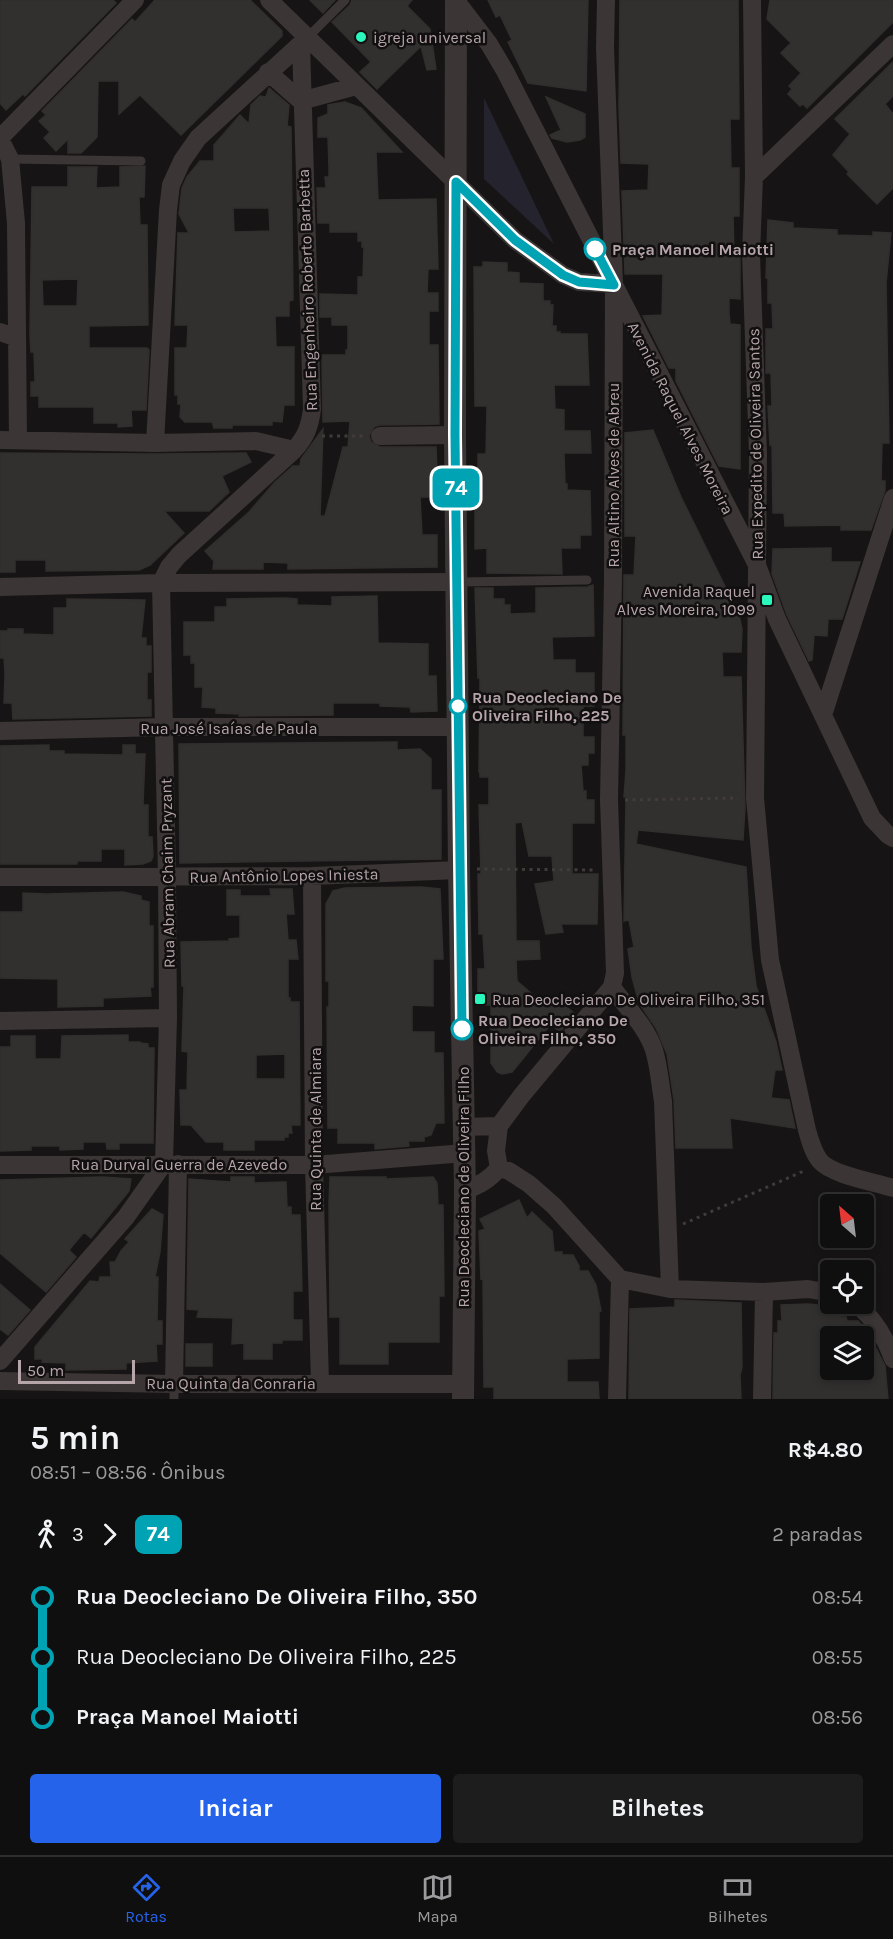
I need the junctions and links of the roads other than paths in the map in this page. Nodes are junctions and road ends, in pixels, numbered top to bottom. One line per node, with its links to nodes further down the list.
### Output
1 (135, 0): 12 (street)
2 (269, 0): 7 (street)
3 (345, 0): 7 (lane)
4 (606, 0): 17 (street, Rua Altino Alves de Abreu)
5 (753, 0): 15 (street, Rua Expedito de Oliveira Santos)
6 (456, 1): 16 (street, Rua Deocleciano de Oliveira Filho); 17 (street, Avenida Raquel Alves Moreira)
7 (304, 40): 9 (street); 10 (street); 11 (street, Rua Engenheiro Roberto Barbetta)
8 (893, 44): 15 (street)
9 (268, 72): 11 (street); 22 (street)
10 (356, 86): 11 (street); 16 (street)
11 (302, 101): 23 (street, Rua Engenheiro Roberto Barbetta)
12 (0, 138): 13 (street)
13 (10, 159): 14 (lane); 18 (street)
14 (141, 161)
15 (754, 177): 25 (street, Rua Expedito de Oliveira Santos)
16 (456, 182): 17 (street); 19 (street, Rua Deocleciano de Oliveira Filho)
17 (614, 285): 25 (street, Avenida Raquel Alves Moreira); 39 (street, Rua Altino Alves de Abreu)
18 (9, 335): 21 (street)
19 (455, 435): 20 (street); 27 (street, Rua Deocleciano de Oliveira Filho)
20 (380, 436)
21 (9, 440): 22 (street)
22 (155, 443): 23 (street)
23 (300, 443): 28 (street)
24 (893, 498): 30 (street)
25 (757, 566): 30 (street, Avenida Raquel Alves Moreira); 49 (street, Rua Expedito de Oliveira Santos)
26 (587, 580): 27 (lane)
27 (458, 582): 28 (street); 31 (street, Rua Deocleciano de Oliveira Filho)
28 (161, 583): 29 (street); 32 (street, Rua Abram Chaim Pryzant)
29 (0, 587)
30 (823, 715): 34 (street, Avenida Raquel Alves Moreira)
31 (458, 727): 32 (street, Rua José Isaías de Paula); 35 (street, Rua Deocleciano de Oliveira Filho)
32 (164, 728): 33 (street, Rua José Isaías de Paula); 38 (street, Rua Abram Chaim Pryzant)
33 (0, 731)
34 (893, 838)
35 (459, 870): 36 (street, Rua Antônio Lopes Iniesta); 42 (street, Rua Deocleciano de Oliveira Filho)
36 (312, 876): 38 (street, Rua Antônio Lopes Iniesta); 46 (street, Rua Quinta de Almiara)
37 (0, 877): 38 (street, Rua Antônio Lopes Iniesta)
38 (167, 877): 40 (street, Rua Abram Chaim Pryzant)
39 (612, 987): 43 (street); 52 (street)
40 (168, 1018): 41 (street); 45 (street, Rua Abram Chaim Pryzant)
41 (0, 1022)
42 (464, 1126): 43 (street); 44 (street, Rua Deocleciano de Oliveira Filho)
43 (499, 1126): 48 (street)
44 (465, 1153): 46 (street, Rua Durval Guerra de Azevedo); 50 (street, Rua Deocleciano de Oliveira Filho)
45 (171, 1163): 46 (street, Rua Durval Guerra de Azevedo); 47 (street, Rua Durval Guerra de Azevedo); 57 (street); 60 (street, Rua Abram Chaim Pryzant)
46 (314, 1164): 59 (street, Rua Quinta de Almiara)
47 (0, 1165)
48 (499, 1168): 50 (street); 51 (street)
49 (893, 1188)
50 (465, 1190): 61 (street, Rua Deocleciano de Oliveira Filho)
51 (620, 1279): 52 (street); 62 (street)
52 (670, 1289): 54 (street)
53 (820, 1291): 54 (street)
54 (764, 1292): 63 (street)
55 (868, 1314): 56 (street)
56 (893, 1359)
57 (0, 1361)
58 (0, 1381): 60 (street, Rua Quinta da Conraria)
59 (320, 1383): 60 (street, Rua Quinta da Conraria); 61 (street, Rua Quinta da Conraria)
60 (174, 1391)
61 (463, 1391)
62 (617, 1399)
63 (762, 1399)

